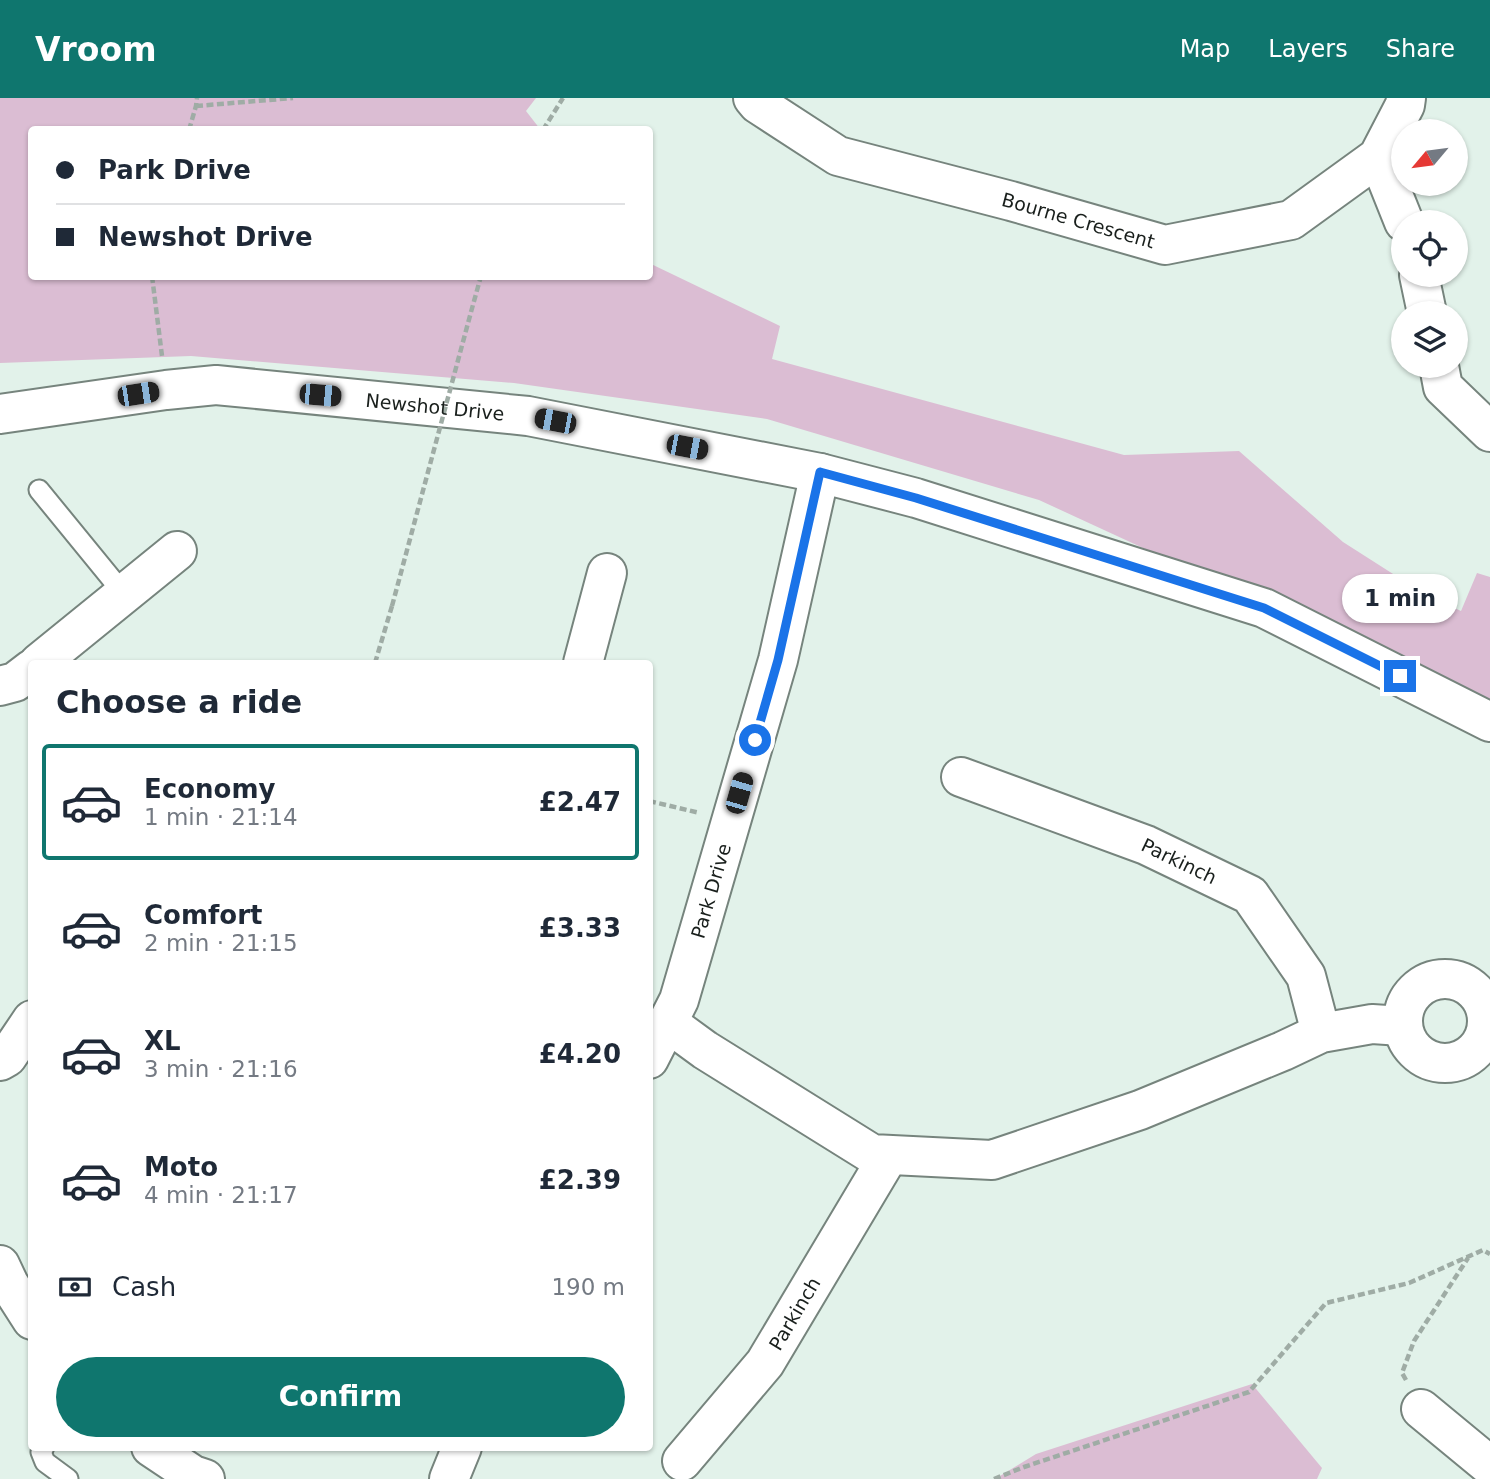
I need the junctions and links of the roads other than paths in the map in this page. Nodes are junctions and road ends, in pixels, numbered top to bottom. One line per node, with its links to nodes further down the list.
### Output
1 (754, 98): 3 (street, Bourne Crescent)
2 (1406, 98): 3 (street, Bourne Crescent)
3 (1378, 157): 4 (street)
4 (1399, 210)
5 (1441, 378): 7 (street)
6 (0, 414): 8 (street, Newshot Drive)
7 (1490, 432)
8 (820, 472): 17 (street, Newshot Drive); 19 (street, Park Drive)
9 (39, 490): 12 (lane)
10 (177, 551): 12 (street)
11 (607, 573): 14 (street)
12 (124, 594): 13 (street)
13 (42, 660)
14 (584, 660)
15 (28, 672): 16 (street)
16 (0, 686)
17 (1490, 722)
18 (961, 777): 23 (street, Parkinch)
19 (667, 1023): 24 (street, Park Drive); 26 (street)
20 (1402, 1026): 21 (street); 21 (street); 23 (street)
21 (1489, 1028)
22 (28, 1029): 25 (street)
23 (1321, 1032): 26 (street)
24 (653, 1051)
25 (13, 1064)
26 (889, 1155): 33 (street, Parkinch)
27 (0, 1265): 28 (street)
28 (28, 1314)
29 (1421, 1409): 34 (street)
30 (42, 1451): 35 (lane)
31 (157, 1451): 36 (street)
32 (460, 1451): 37 (street)
33 (682, 1461)
34 (1490, 1466)
35 (68, 1479)
36 (205, 1479)
37 (449, 1479)

